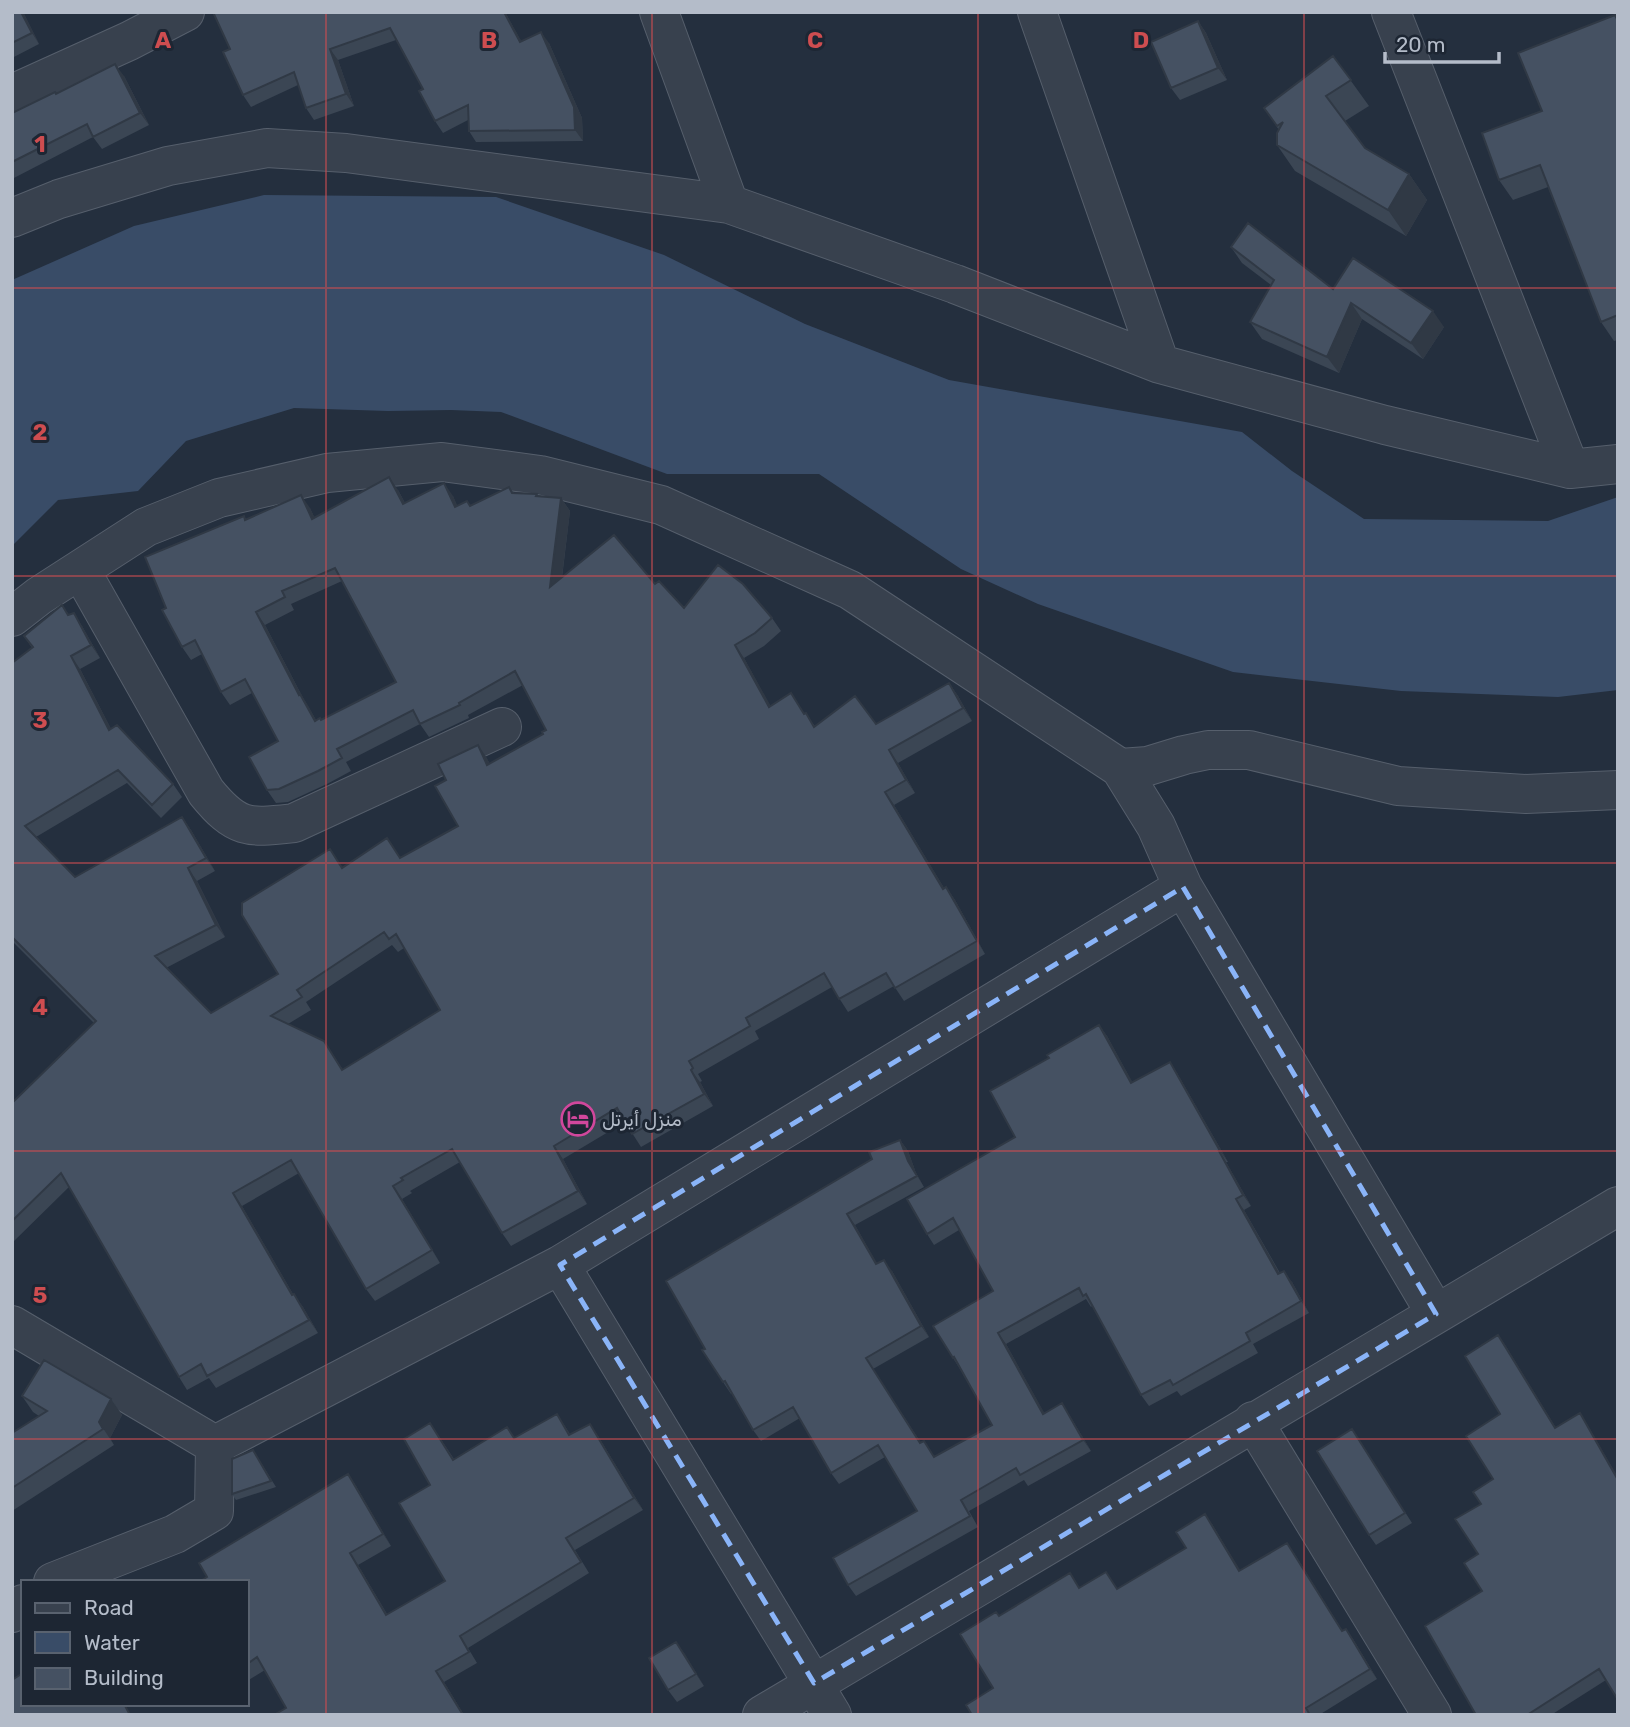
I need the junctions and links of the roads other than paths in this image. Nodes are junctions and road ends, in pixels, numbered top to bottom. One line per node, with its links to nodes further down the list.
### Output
1 (185, 12): 5 (street)
2 (659, 12): 7 (street)
3 (1037, 12): 9 (street)
4 (1391, 12): 11 (street)
5 (122, 26): 6 (street)
6 (12, 94)
7 (729, 204): 8 (street); 9 (street)
8 (12, 218)
9 (1160, 364): 11 (street)
10 (1618, 464): 11 (street)
11 (1570, 469)
12 (81, 571): 13 (street); 14 (street); 15 (street)
13 (12, 617)
14 (502, 727)
15 (1121, 768): 16 (street); 17 (street)
16 (1618, 790)
17 (1183, 887): 19 (street); 20 (street)
18 (1618, 1206): 20 (street)
19 (560, 1265): 23 (street); 25 (street)
20 (1436, 1314): 22 (street)
21 (12, 1325): 23 (street)
22 (1253, 1421): 25 (street); 27 (street)
23 (215, 1445): 24 (street)
24 (58, 1580)
25 (823, 1699): 26 (street)
26 (762, 1715)
27 (1432, 1715)

